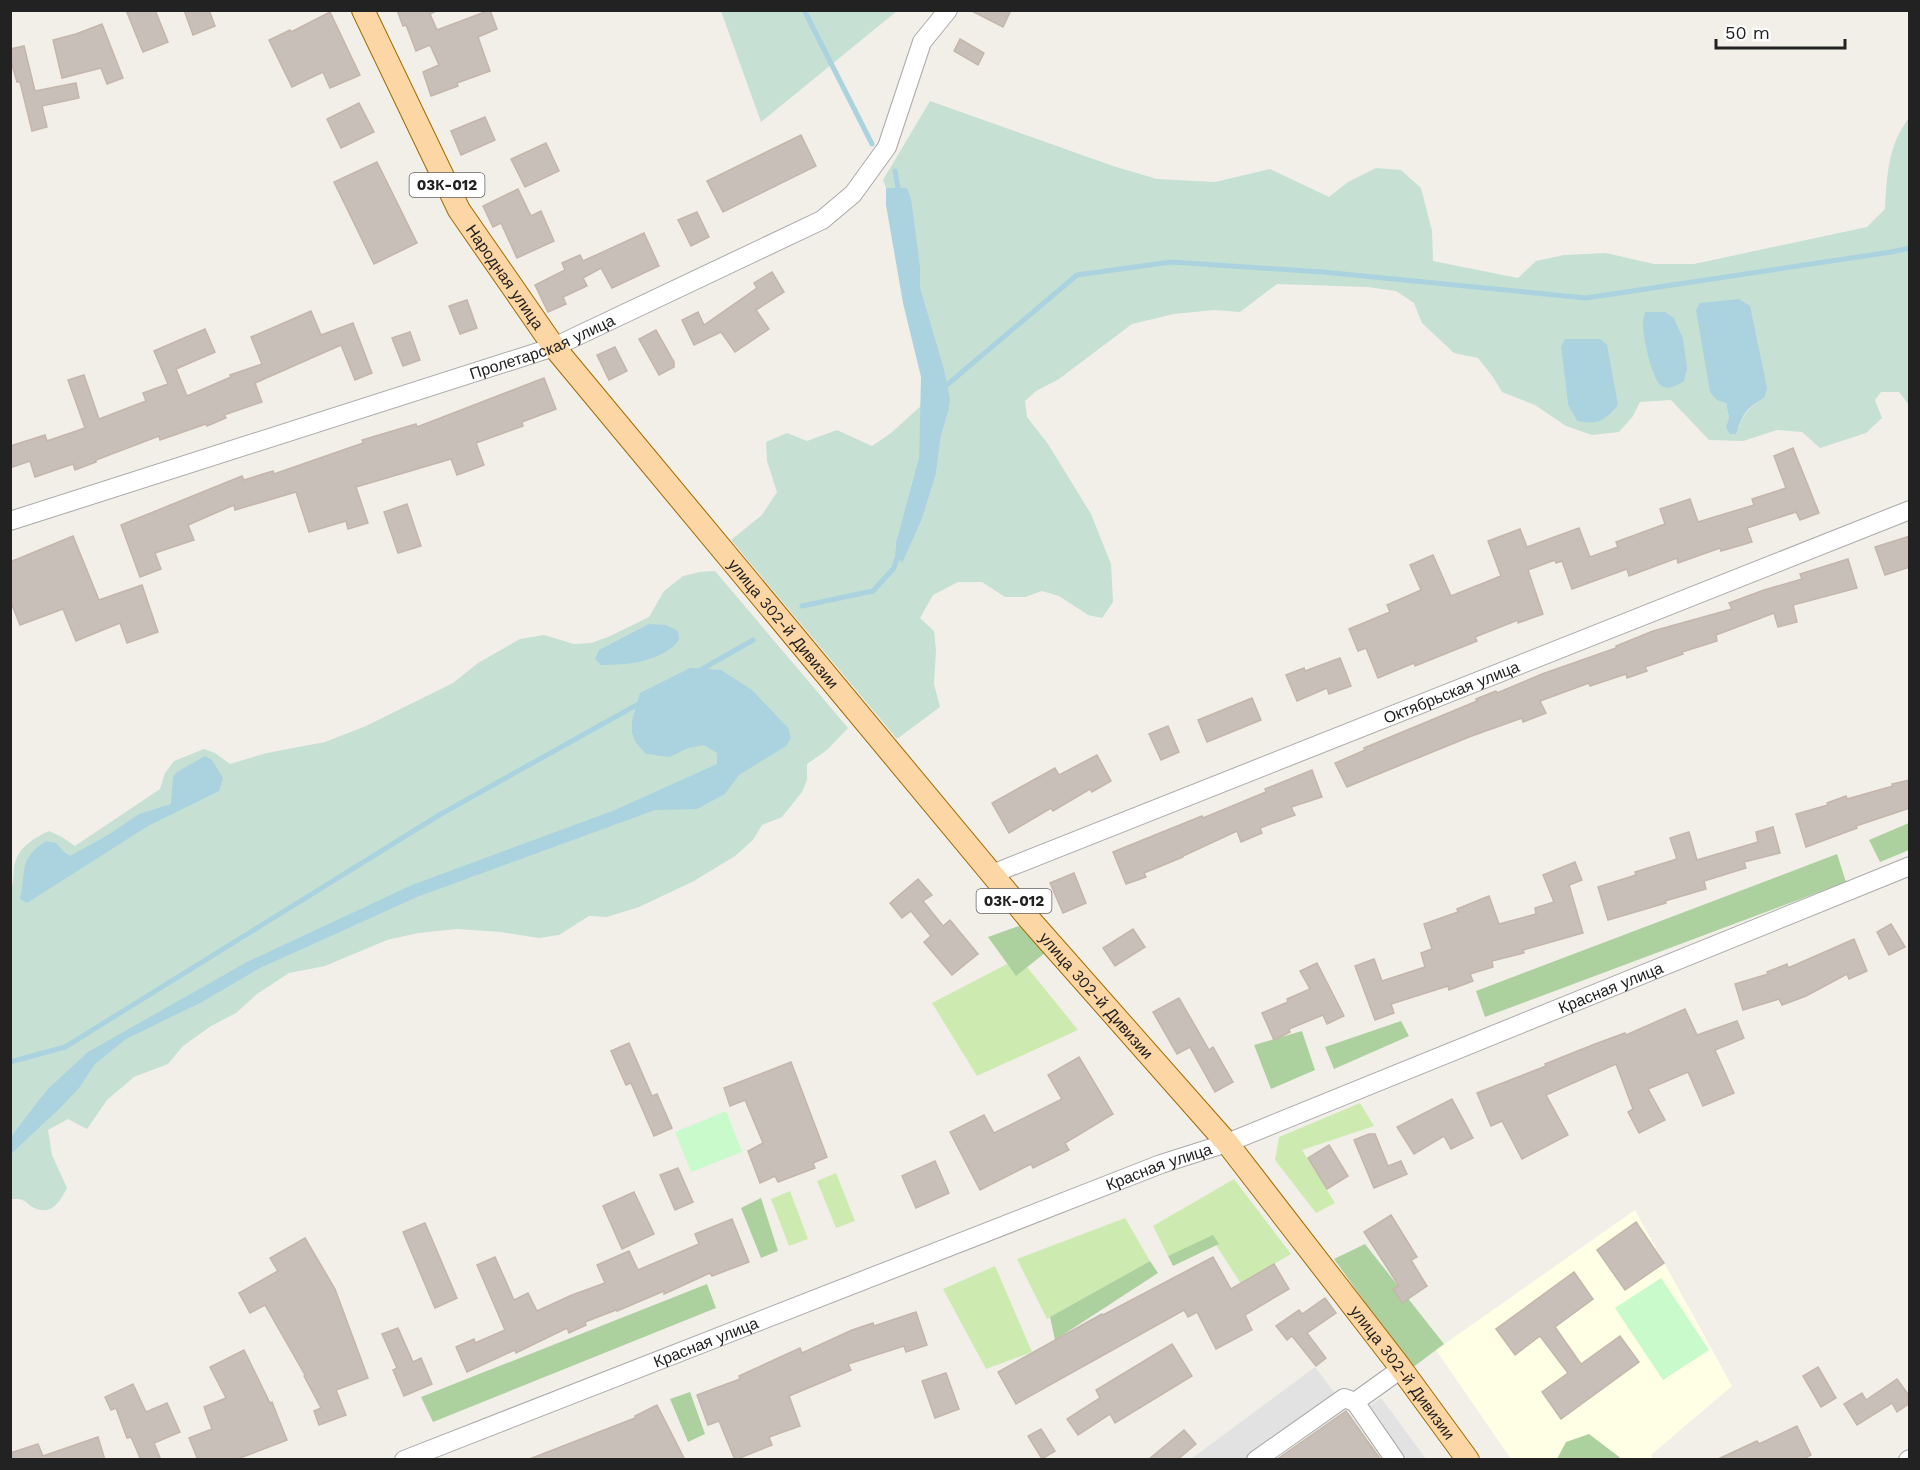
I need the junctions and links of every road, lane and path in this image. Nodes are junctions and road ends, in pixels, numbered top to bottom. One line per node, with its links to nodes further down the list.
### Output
1 (363, 10): 3 (main road, Народная улица / 03К-012)
2 (948, 10): 3 (street, Пролетарская улица)
3 (554, 347): 5 (street, Пролетарская улица); 7 (main road, улица 302-й Дивизии / 03К-012)
4 (1910, 510): 7 (street, Октябрьская улица)
5 (10, 521)
6 (1910, 866): 8 (street, Красная улица)
7 (992, 874): 8 (main road, улица 302-й Дивизии / 03К-012)
8 (1227, 1143): 9 (main road, улица 302-й Дивизии / 03К-012); 11 (street, Красная улица)
9 (1401, 1369): 10 (street); 14 (main road, улица 302-й Дивизии / 03К-012)
10 (1355, 1402): 12 (street); 13 (street)
11 (404, 1460)
12 (1256, 1460)
13 (1395, 1460)
14 (1468, 1460)

